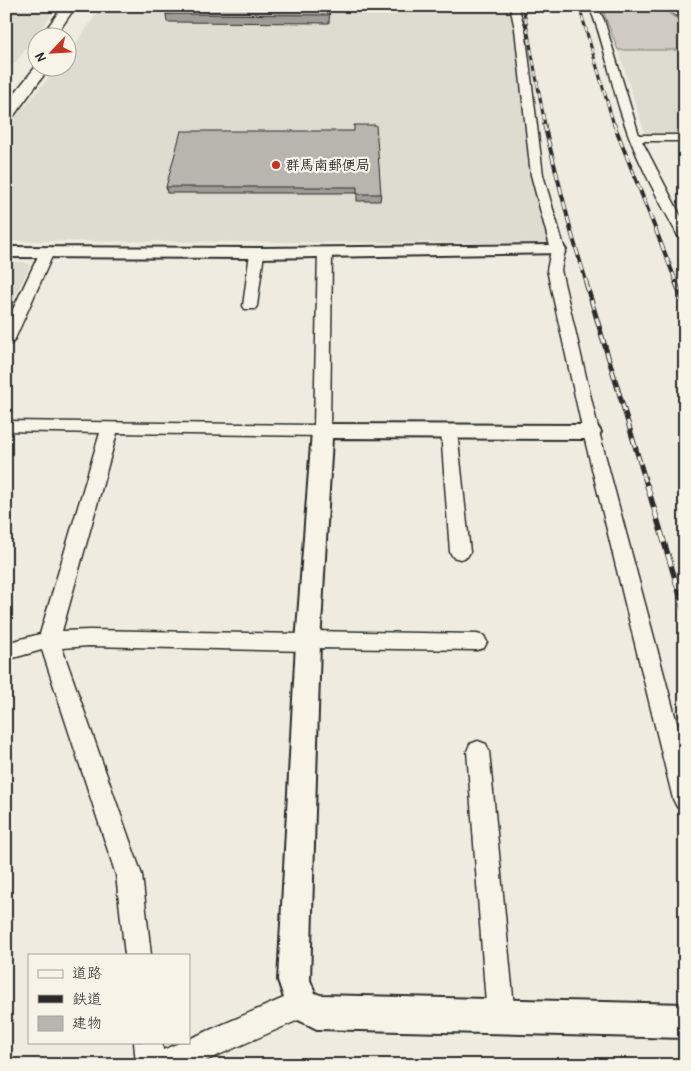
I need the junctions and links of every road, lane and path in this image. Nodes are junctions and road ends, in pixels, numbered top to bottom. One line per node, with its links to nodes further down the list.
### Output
1 (514, 6): 15 (street)
2 (593, 6): 12 (street)
3 (666, 6): 5 (street)
4 (75, 10): 6 (highway); 7 (highway)
5 (684, 18)
6 (57, 28)
7 (67, 28)
8 (28, 71): 10 (highway)
9 (28, 77): 11 (highway)
10 (6, 92)
11 (6, 115)
12 (635, 138): 13 (street); 14 (street)
13 (685, 138)
14 (685, 236)
15 (558, 250): 18 (street); 26 (street)
16 (6, 252): 17 (street)
17 (47, 252): 19 (street); 21 (street)
18 (325, 252): 19 (street); 24 (street)
19 (257, 253): 20 (street)
20 (250, 306)
21 (6, 341)
22 (6, 426): 23 (street)
23 (110, 428): 24 (street); 28 (street)
24 (322, 431): 25 (street); 29 (street)
25 (450, 431): 26 (street); 27 (street)
26 (591, 432): 33 (street)
27 (460, 552)
28 (49, 640): 29 (street); 31 (street); 34 (street)
29 (308, 641): 30 (street); 35 (street)
30 (477, 642)
31 (6, 652)
32 (478, 751): 36 (street)
33 (685, 799)
34 (138, 954)
35 (302, 1004): 36 (street); 40 (street)
36 (501, 1017): 37 (street)
37 (685, 1021)
38 (148, 1044): 39 (street)
39 (150, 1065)
40 (162, 1065)

